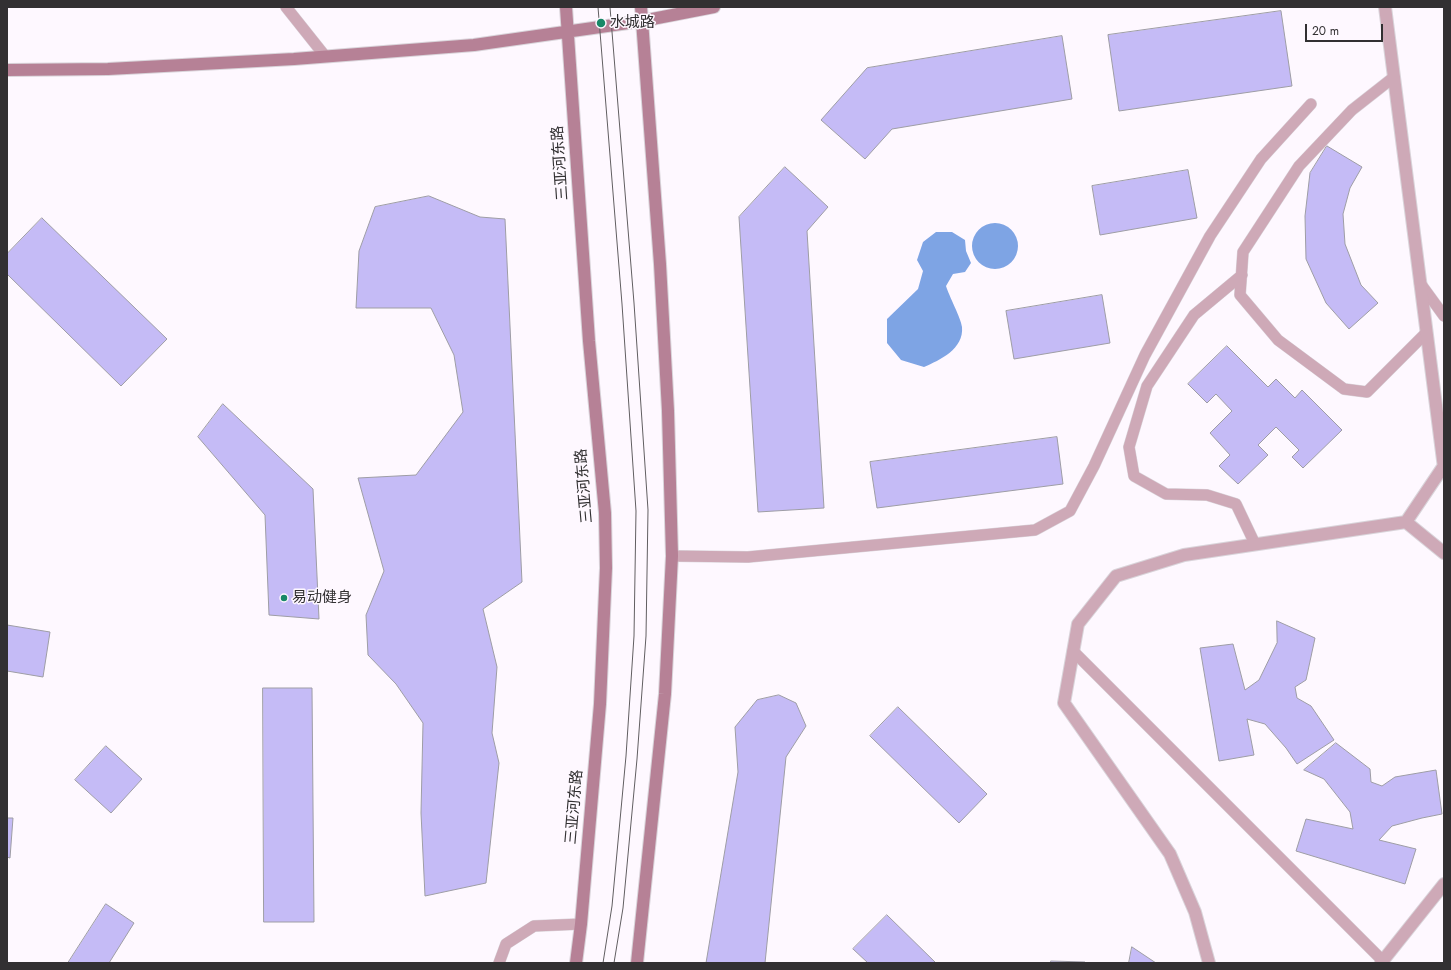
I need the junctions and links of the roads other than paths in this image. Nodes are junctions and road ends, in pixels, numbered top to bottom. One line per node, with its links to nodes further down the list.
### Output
1 (286, 7): 8 (lane)
2 (566, 7): 7 (main road, 三亚河东路)
3 (640, 7): 6 (main road)
4 (714, 7): 6 (main road)
5 (1386, 7): 10 (street)
6 (642, 21): 7 (main road); 20 (main road)
7 (568, 32): 8 (main road); 23 (main road, 三亚河东路)
8 (325, 56): 9 (main road)
9 (7, 70)
10 (1394, 78): 12 (lane); 13 (street)
11 (1311, 104): 20 (lane)
12 (1242, 275): 15 (lane); 18 (lane)
13 (1420, 283): 14 (lane); 15 (street)
14 (1444, 316)
15 (1426, 333): 16 (street)
16 (1443, 468): 17 (street)
17 (1406, 522): 18 (street); 19 (street)
18 (1255, 544): 21 (street)
19 (1444, 553)
20 (672, 556): 27 (main road)
21 (1073, 651): 24 (lane); 28 (street)
22 (1444, 884): 24 (street)
23 (581, 924): 25 (lane); 26 (main road, 三亚河东路)
24 (1382, 962)
25 (499, 963)
26 (576, 963)
27 (637, 963)
28 (1209, 963)

